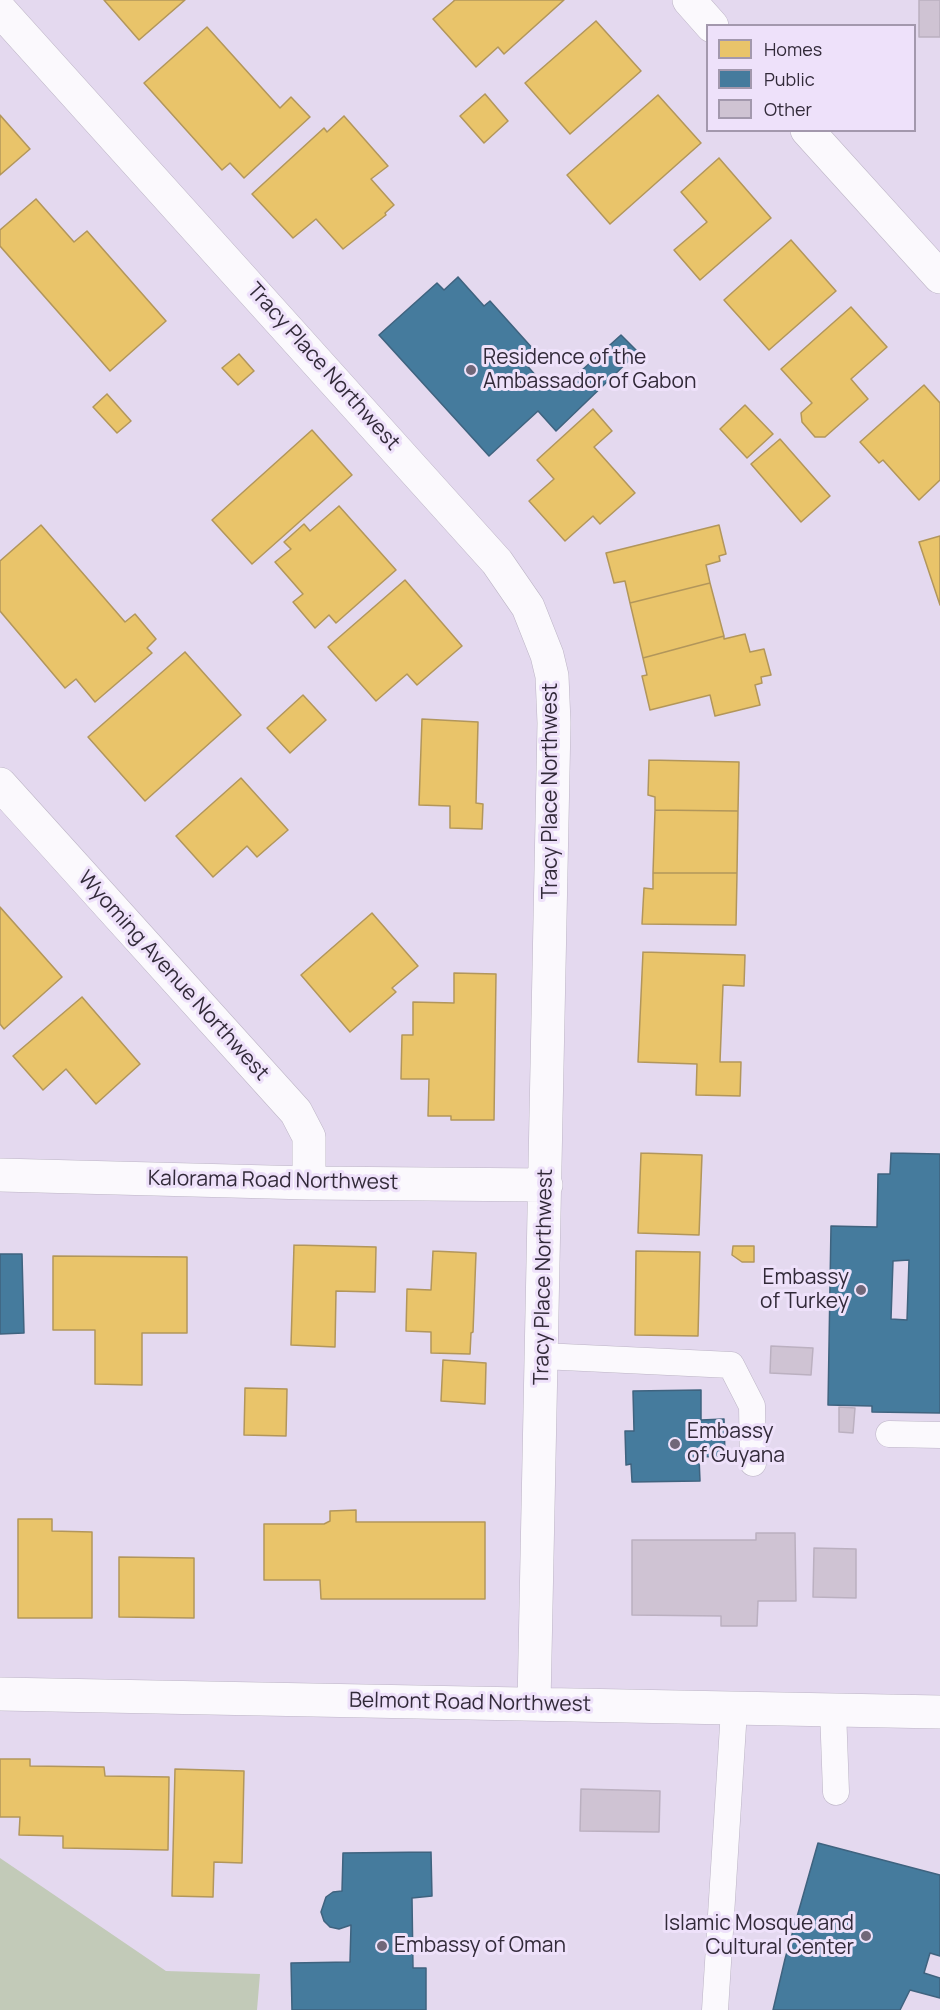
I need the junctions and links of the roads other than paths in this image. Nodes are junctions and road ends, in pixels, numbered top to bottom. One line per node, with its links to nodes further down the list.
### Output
1 (689, 0): 3 (street)
2 (0, 10): 9 (street, Tracy Place Northwest)
3 (710, 24)
4 (809, 132): 5 (street)
5 (940, 277)
6 (0, 784): 8 (street, Wyoming Avenue Northwest)
7 (0, 1175): 8 (street, Kalorama Road Northwest)
8 (309, 1183): 9 (street, Kalorama Road Northwest)
9 (546, 1185): 10 (street, Tracy Place Northwest)
10 (542, 1356): 13 (lane); 15 (street, Tracy Place Northwest)
11 (889, 1434): 12 (lane)
12 (940, 1435)
13 (753, 1463)
14 (0, 1695): 15 (street, Belmont Road Northwest)
15 (534, 1704): 16 (street, Belmont Road Northwest)
16 (734, 1710): 17 (street, Belmont Road Northwest); 20 (lane)
17 (833, 1710): 18 (street, Belmont Road Northwest); 19 (lane)
18 (940, 1712)
19 (836, 1792)
20 (715, 2010)

